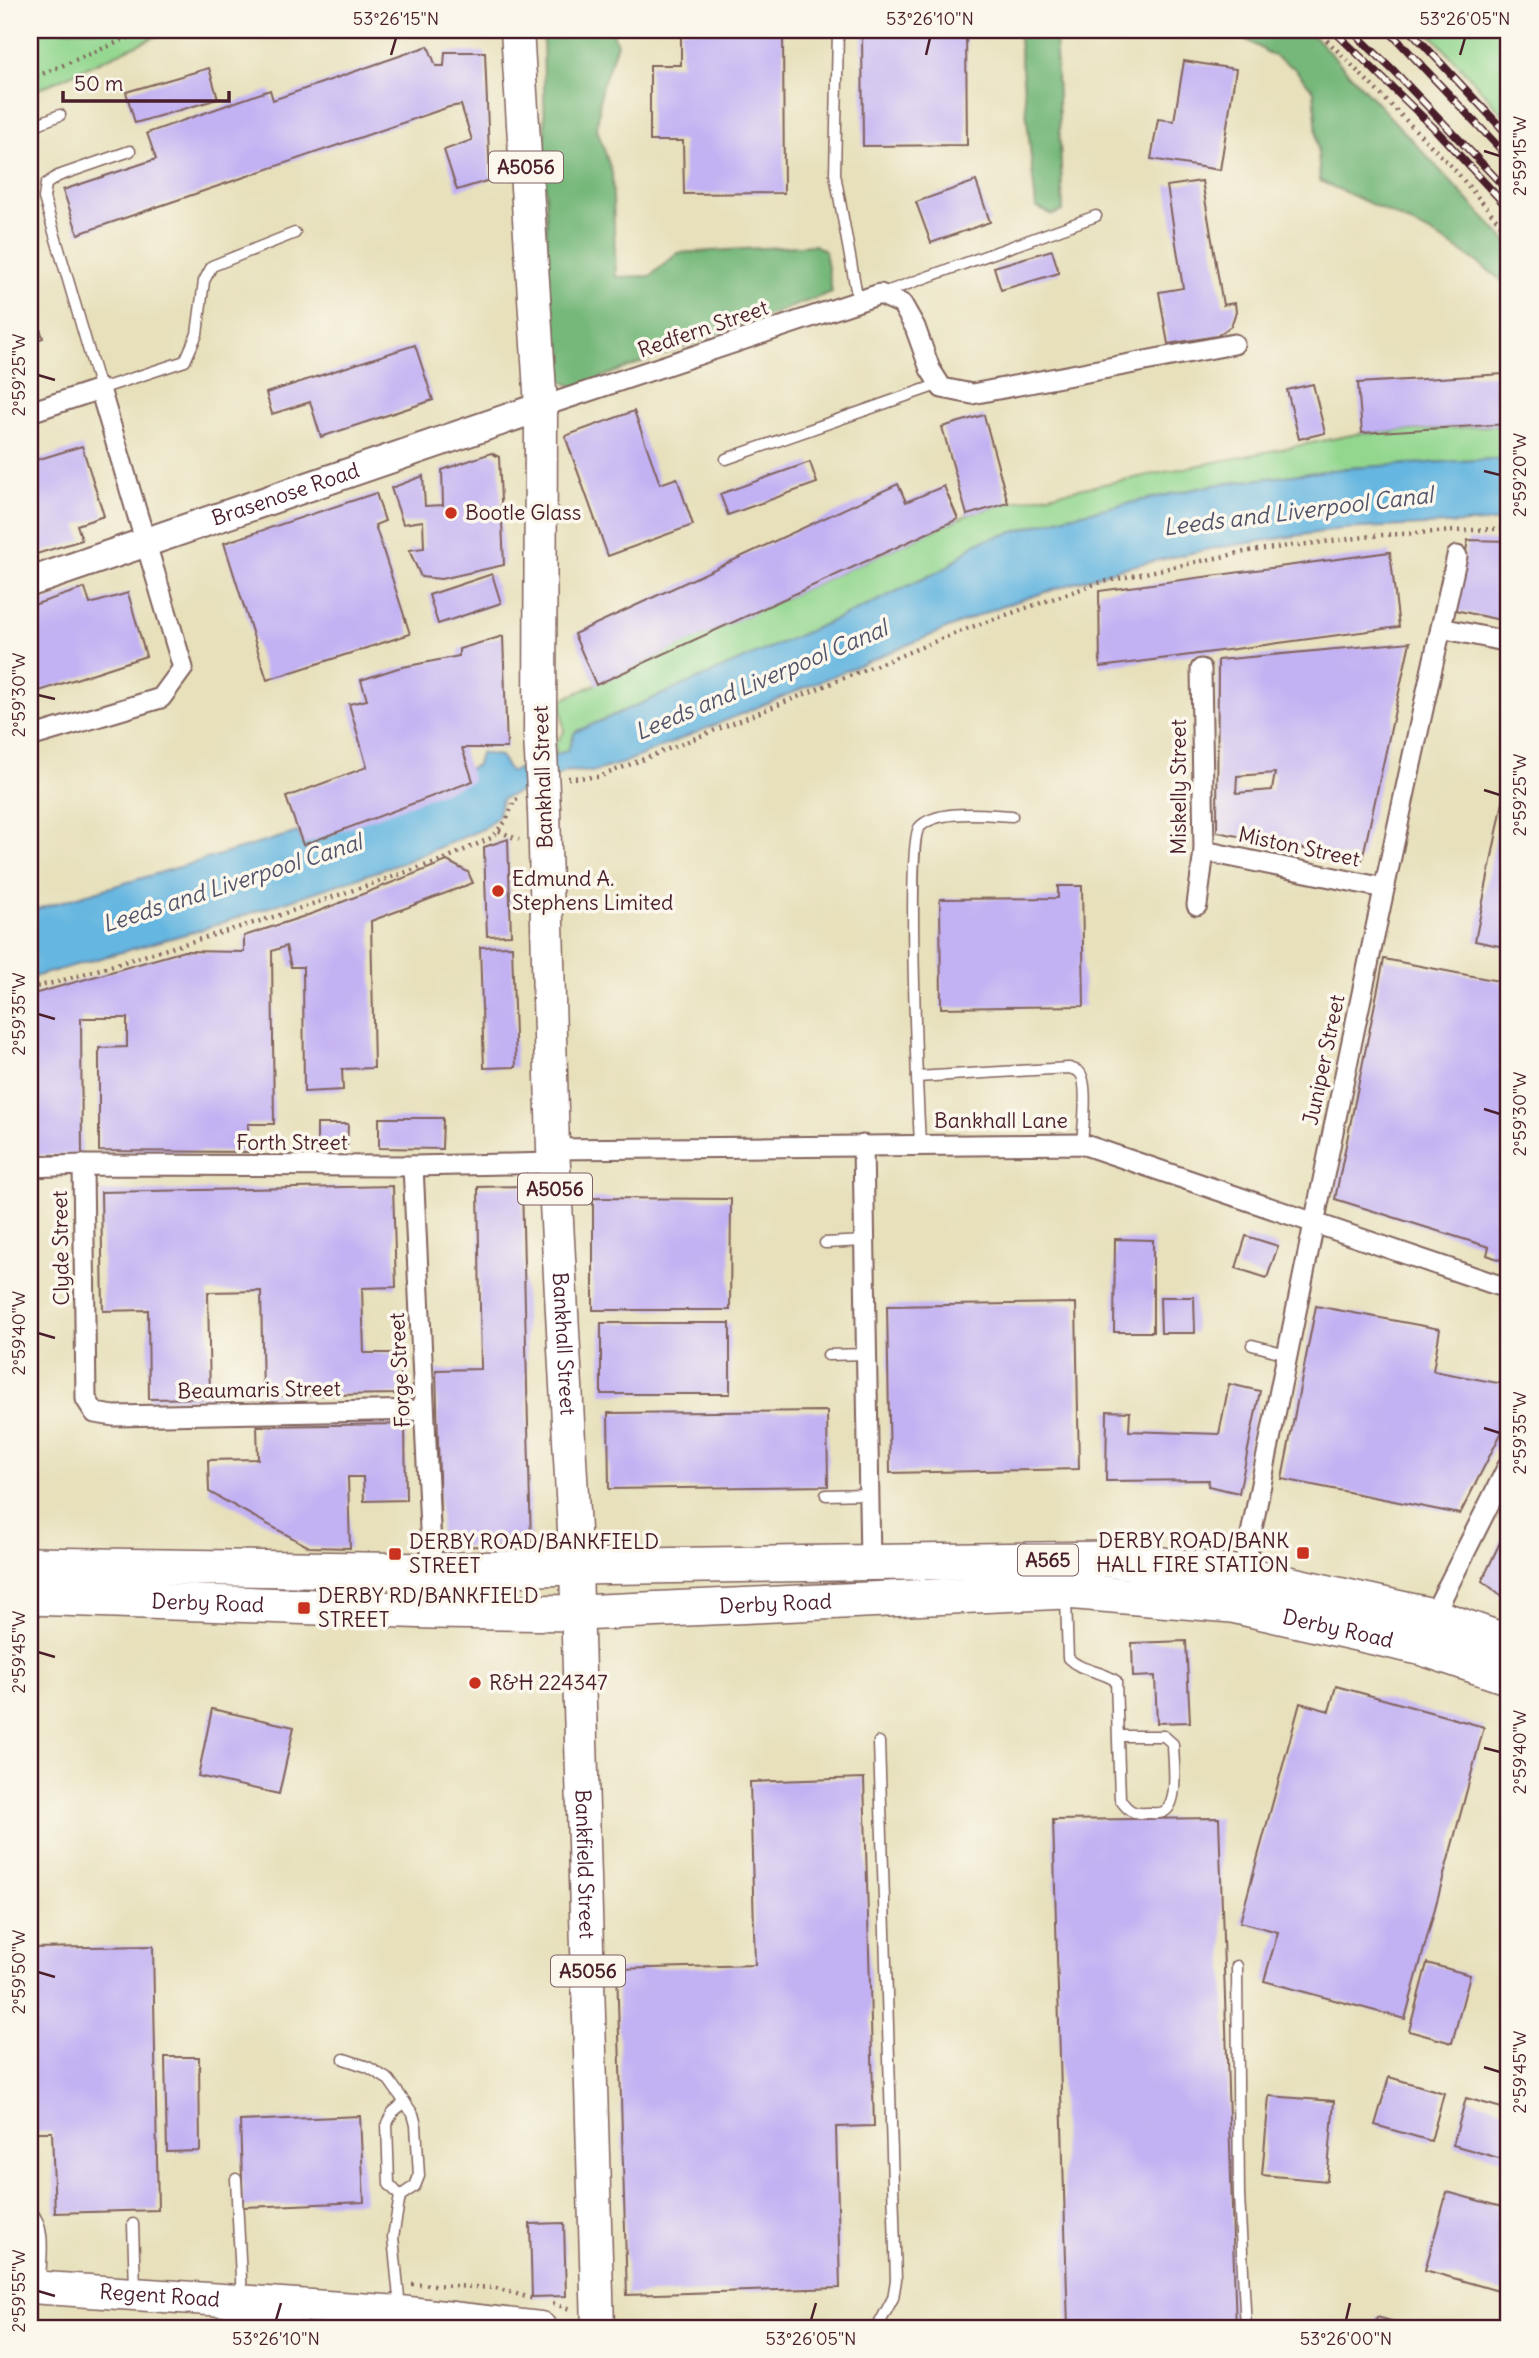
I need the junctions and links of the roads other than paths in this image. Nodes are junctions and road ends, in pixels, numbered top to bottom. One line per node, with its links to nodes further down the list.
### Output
1 (517, 30): 13 (main road, Bankhall Street / A5056)
2 (838, 31): 9 (lane)
3 (60, 115): 4 (lane)
4 (30, 127)
5 (130, 151): 12 (lane)
6 (1096, 216): 8 (lane)
7 (295, 233): 12 (lane)
8 (880, 294): 9 (street, Redfern Street); 11 (street)
9 (858, 301): 13 (street, Redfern Street)
10 (1234, 344): 11 (street)
11 (940, 384): 15 (lane)
12 (100, 389): 14 (street); 16 (street)
13 (541, 407): 16 (main road, Brasenose Road); 31 (main road, Bankhall Street / A5056, bridge)
14 (30, 412)
15 (726, 459)
16 (147, 542): 18 (main road, Brasenose Road); 22 (street)
17 (1457, 556): 19 (street, Juniper Street)
18 (30, 582)
19 (1441, 628): 20 (street); 25 (street, Juniper Street)
20 (1509, 642)
21 (1201, 669): 24 (street, Miskelly Street)
22 (30, 737)
23 (1012, 816): 27 (lane)
24 (1205, 851): 25 (street, Miston Street); 26 (street, Miskelly Street)
25 (1384, 888): 35 (street, Juniper Street)
26 (1197, 905)
27 (917, 1077): 28 (lane); 29 (lane)
28 (920, 1144): 29 (street, Bankhall Lane); 30 (street, Bankhall Lane)
29 (1082, 1144): 35 (street, Bankhall Lane)
30 (863, 1145): 31 (street, Bankhall Lane); 36 (street)
31 (553, 1156): 33 (street, Forth Street); 50 (main road, Bankhall Street / A5056)
32 (83, 1165): 33 (street, Forth Street); 34 (street, Forth Street); 44 (street, Clyde Street)
33 (413, 1166): 43 (street, Forge Street)
34 (30, 1167)
35 (1313, 1222): 38 (street, Bankhall Lane); 41 (street, Juniper Street)
36 (865, 1241): 37 (lane); 40 (street)
37 (825, 1243)
38 (1509, 1289)
39 (1252, 1345): 41 (lane)
40 (866, 1354): 42 (lane); 47 (street)
41 (1287, 1354): 53 (street, Juniper Street)
42 (828, 1355)
43 (424, 1410): 44 (street, Beaumaris Street); 52 (street, Forge Street)
44 (95, 1413)
45 (1509, 1464): 58 (street)
46 (826, 1494): 47 (lane)
47 (870, 1494): 48 (street)
48 (870, 1563): 50 (highway, Derby Road / A565); 53 (highway, Derby Road / A565)
49 (30, 1565): 51 (highway, Derby Road / A565)
50 (576, 1567): 52 (highway, Derby Road / A565); 56 (highway); 57 (main road, Bankfield Street / A5056)
51 (334, 1570): 52 (highway, Derby Road / A565); 57 (highway)
52 (432, 1572)
53 (1243, 1574): 58 (highway, Derby Road / A565)
54 (1066, 1591): 56 (highway, Derby Road / A565); 60 (highway, Derby Road / A565); 61 (lane)
55 (30, 1597): 57 (highway, Derby Road / A565)
56 (823, 1602): 57 (highway, Derby Road / A565)
57 (578, 1614): 75 (main road, Bankfield Street / A5056)
58 (1433, 1616): 59 (highway, Derby Road / A565)
59 (1509, 1643)
60 (1509, 1677)
61 (1118, 1736): 61 (lane)
62 (879, 1742): 76 (lane)
63 (1237, 1966): 77 (lane)
64 (344, 2059): 65 (lane)
65 (405, 2102): 67 (lane); 67 (lane)
66 (236, 2179): 72 (lane)
67 (400, 2196): 73 (lane)
68 (30, 2210): 70 (lane)
69 (133, 2224): 71 (lane)
70 (35, 2287): 71 (main road, Regent Road)
71 (135, 2293): 72 (main road, Regent Road)
72 (243, 2302): 73 (main road, Regent Road)
73 (400, 2312): 74 (main road, Regent Road)
74 (540, 2328)
75 (598, 2328)
76 (877, 2328)
77 (1245, 2328)

